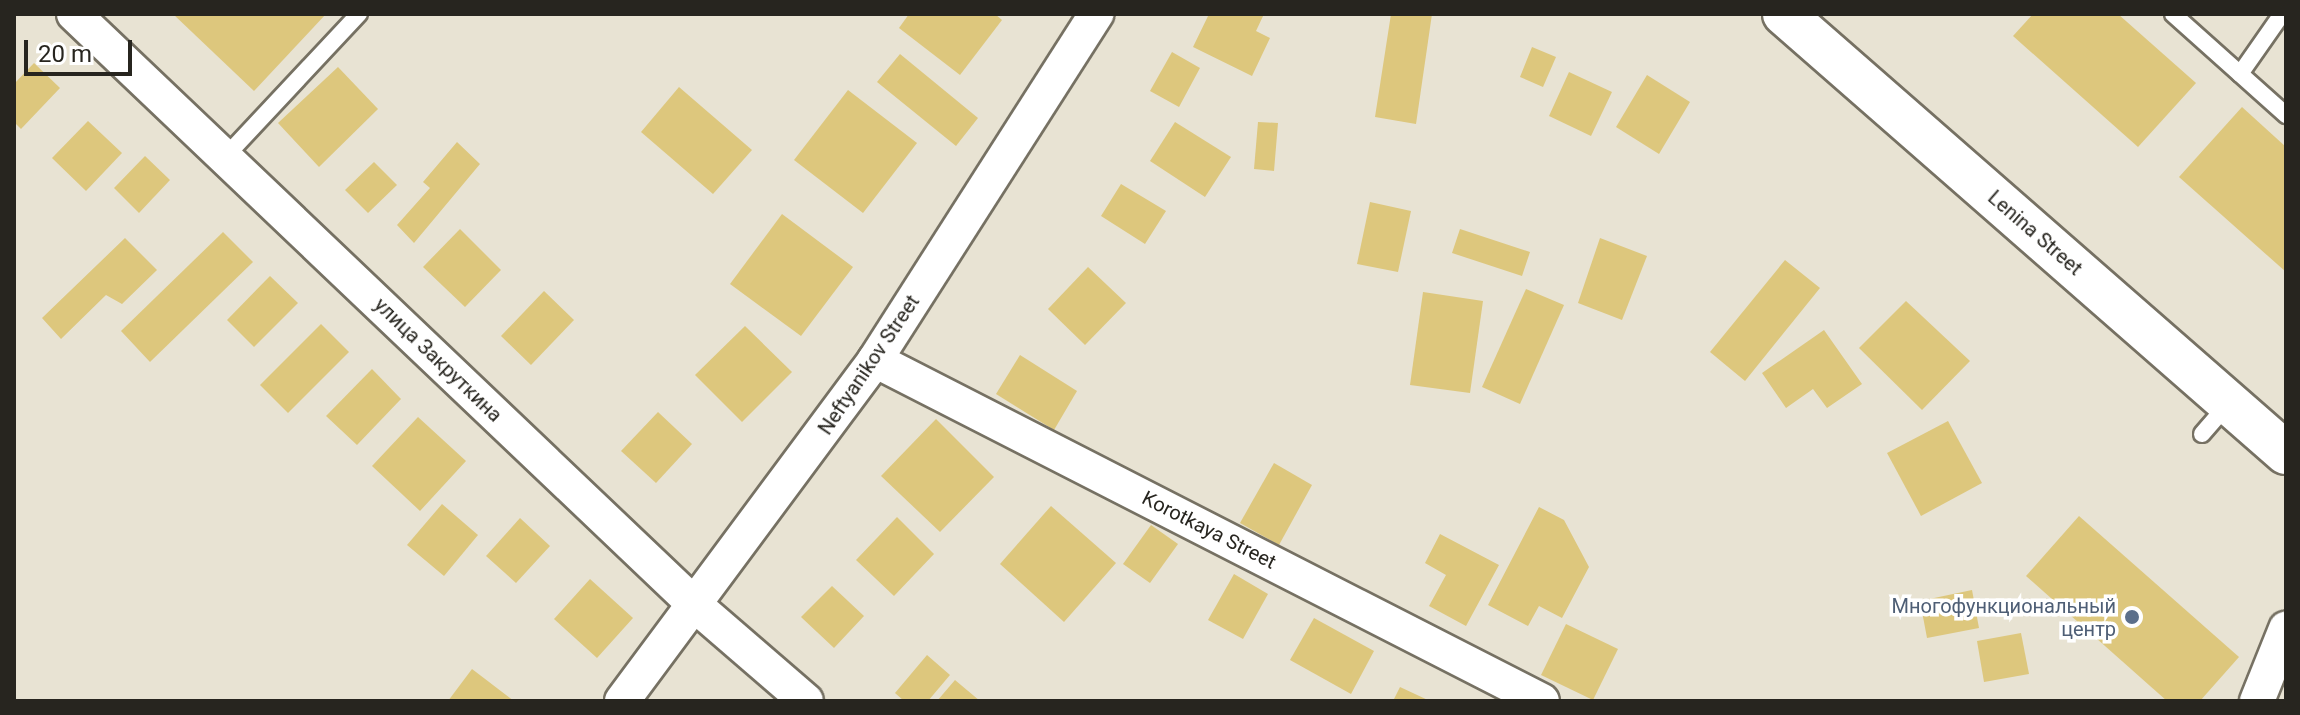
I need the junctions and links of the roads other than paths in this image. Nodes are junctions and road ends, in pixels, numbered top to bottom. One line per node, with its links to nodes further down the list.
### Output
1 (74, 14): 9 (street, улица Закруткина)
2 (359, 14): 9 (lane)
3 (1096, 14): 10 (street, Neftyanikov Street)
4 (1784, 14): 11 (street, Lenina Street)
5 (2173, 14): 7 (lane)
6 (2282, 14): 7 (lane)
7 (2240, 74): 8 (lane)
8 (2286, 115)
9 (225, 157): 14 (street, улица Закруткина)
10 (875, 360): 14 (street, Neftyanikov Street); 18 (street, Korotkaya Street)
11 (2229, 402): 12 (lane); 13 (street, Lenina Street)
12 (2202, 434)
13 (2286, 453)
14 (696, 606): 16 (street, Neftyanikov Street); 17 (street, улица Закруткина)
15 (2286, 629): 19 (street)
16 (622, 701)
17 (806, 701)
18 (1542, 701)
19 (2257, 701)

